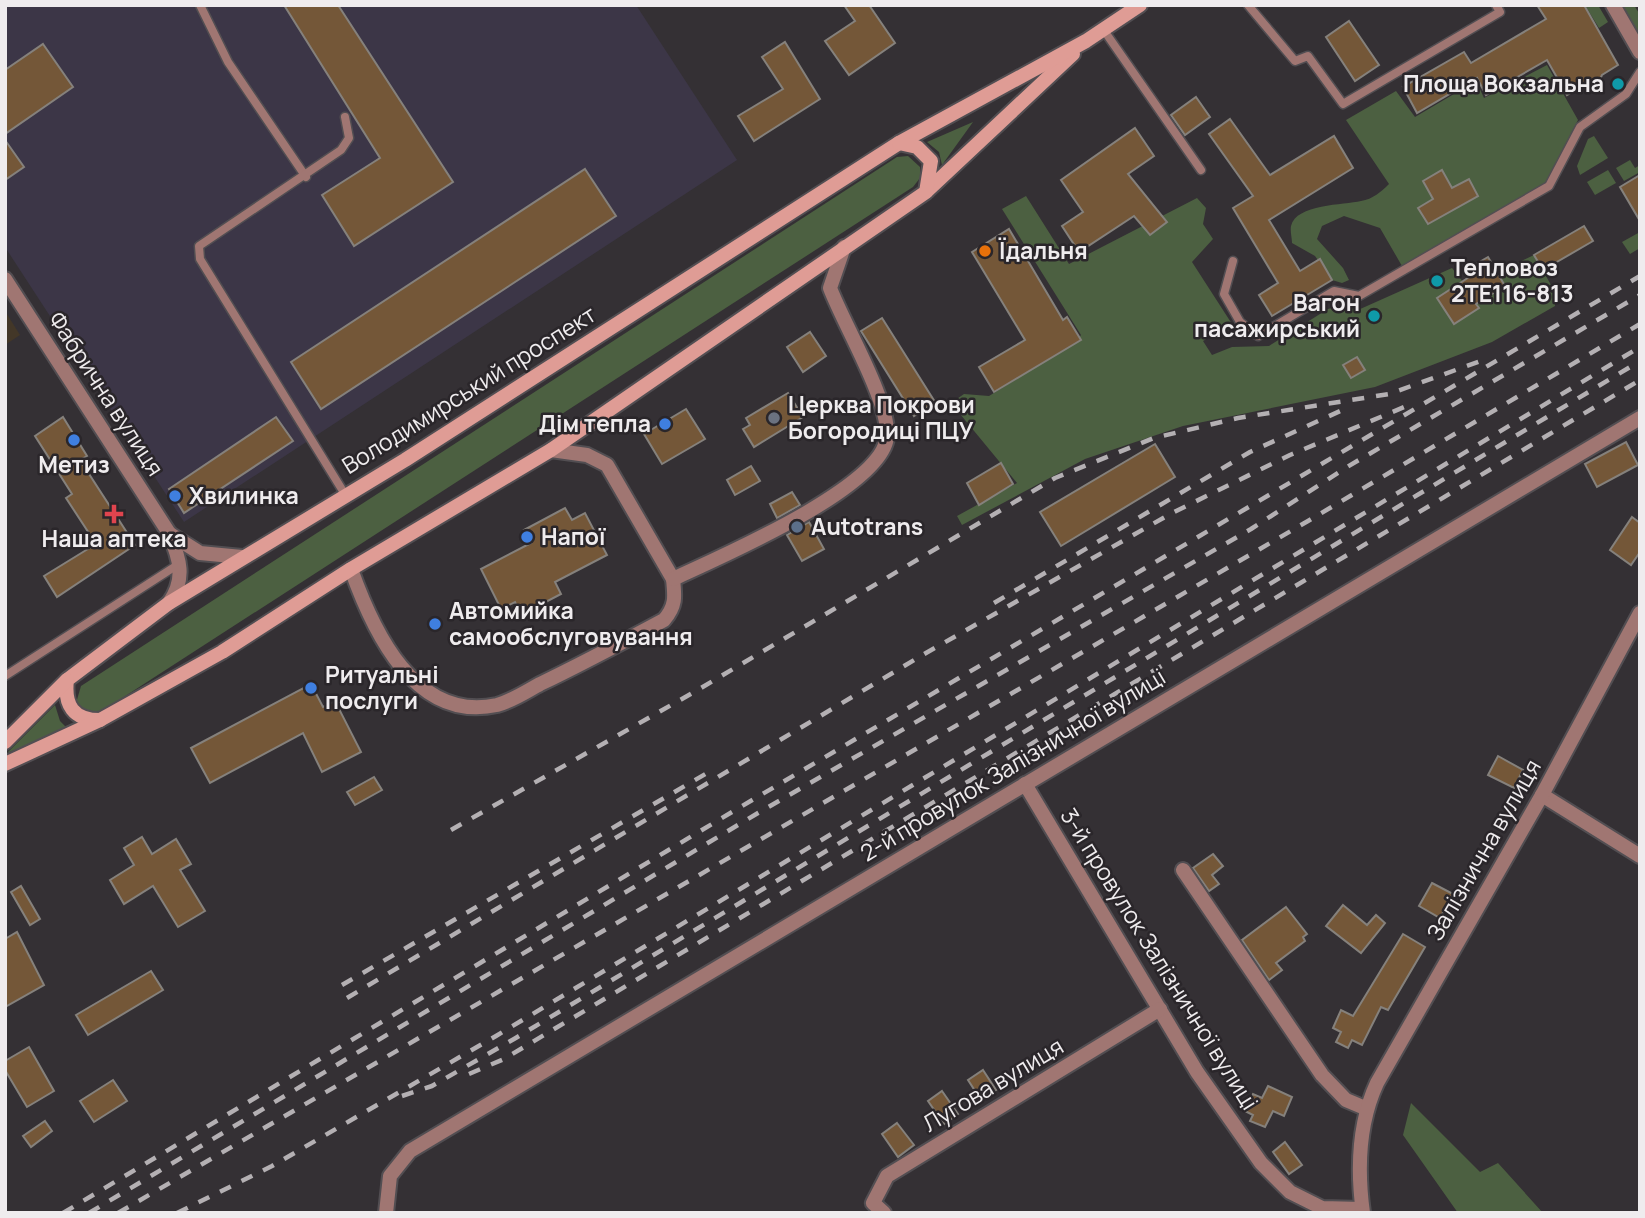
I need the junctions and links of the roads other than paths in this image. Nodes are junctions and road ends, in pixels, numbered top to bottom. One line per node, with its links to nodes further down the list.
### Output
1 (200, 5): 13 (lane)
2 (1140, 5): 6 (main road, Володимирський проспект)
3 (1248, 5): 4 (lane)
4 (1496, 5)
5 (1613, 5): 8 (street)
6 (1103, 29): 7 (main road, Володимирський проспект); 12 (lane)
7 (1086, 41): 11 (main road, Володимирський проспект); 14 (main road, Володимирський проспект)
8 (1640, 52)
9 (1640, 72): 16 (lane)
10 (345, 117): 13 (lane)
11 (899, 143): 14 (main road); 20 (main road, Володимирський проспект)
12 (1201, 170)
13 (306, 177): 20 (lane)
14 (926, 192): 15 (main road, Володимирський проспект)
15 (844, 247): 19 (main road, Володимирський проспект); 26 (street)
16 (1233, 261)
17 (5, 279): 21 (street, Фабрична вулиця)
18 (1640, 418): 34 (street, 2-й провулок Залізничної вулиці)
19 (551, 450): 25 (main road, Володимирський проспект); 26 (street)
20 (346, 496): 23 (main road, Володимирський проспект)
21 (169, 533): 22 (street); 24 (street)
22 (200, 553): 23 (street); 24 (street)
23 (242, 557): 27 (main road, Володимирський проспект)
24 (180, 564): 27 (street); 29 (lane)
25 (351, 569): 26 (street); 31 (main road, Володимирський проспект)
26 (673, 579)
27 (169, 603): 30 (main road, Володимирський проспект)
28 (1640, 613): 35 (street, Залізнична вулиця)
29 (5, 676)
30 (67, 680): 31 (main road); 32 (main road, Володимирський проспект)
31 (100, 720): 33 (main road, Володимирський проспект)
32 (5, 742)
33 (5, 764)
34 (1025, 784): 38 (street, 3-й провулок Залізничної вулиці); 41 (street, 2-й провулок Залізничної вулиці)
35 (1542, 795): 36 (street); 39 (street, Залізнична вулиця)
36 (1640, 856)
37 (1183, 870): 39 (street)
38 (1160, 1009): 40 (street, 3-й провулок Залізничної вулиці); 42 (street, Лугова вулиця)
39 (1365, 1108): 40 (street, Залізнична вулиця)
40 (1363, 1211)
41 (386, 1213)
42 (884, 1213)

